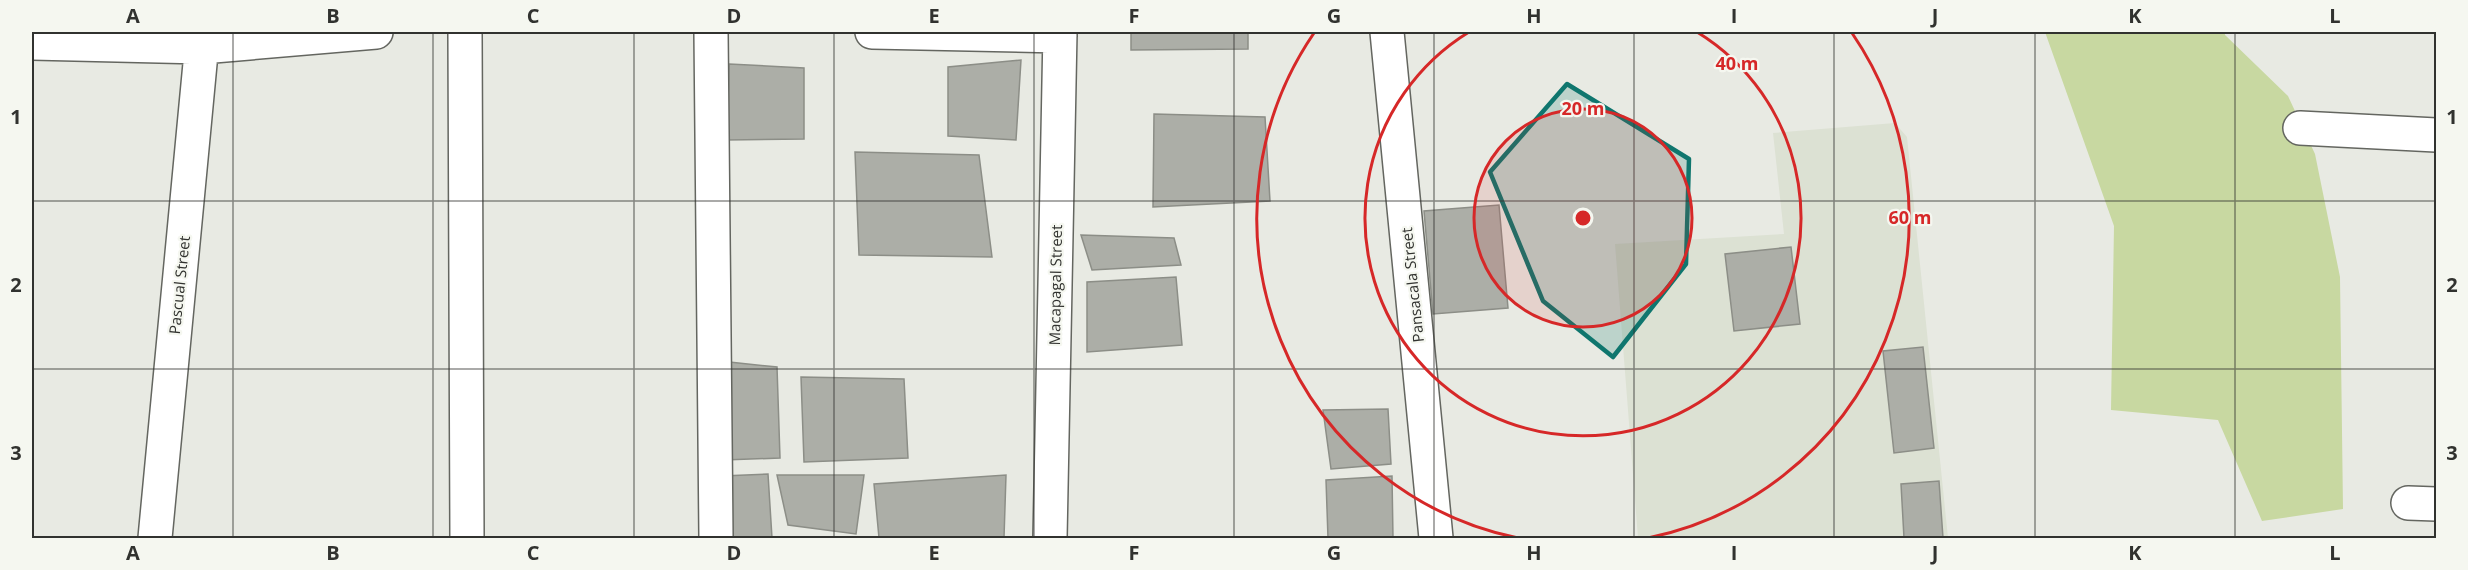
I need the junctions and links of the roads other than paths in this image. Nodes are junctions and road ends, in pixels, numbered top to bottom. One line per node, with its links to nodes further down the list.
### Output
1 (376, 32): 7 (street)
2 (465, 32): 12 (street)
3 (711, 32): 13 (street)
4 (872, 32): 6 (street)
5 (1387, 32): 15 (street, Pansacala Street)
6 (1060, 34): 14 (street, Macapagal Street)
7 (203, 39): 8 (street); 11 (street, Pascual Street)
8 (32, 43)
9 (2300, 128): 10 (street)
10 (2436, 135)
11 (155, 538)
12 (466, 538)
13 (716, 538)
14 (1050, 538)
15 (1436, 538)

